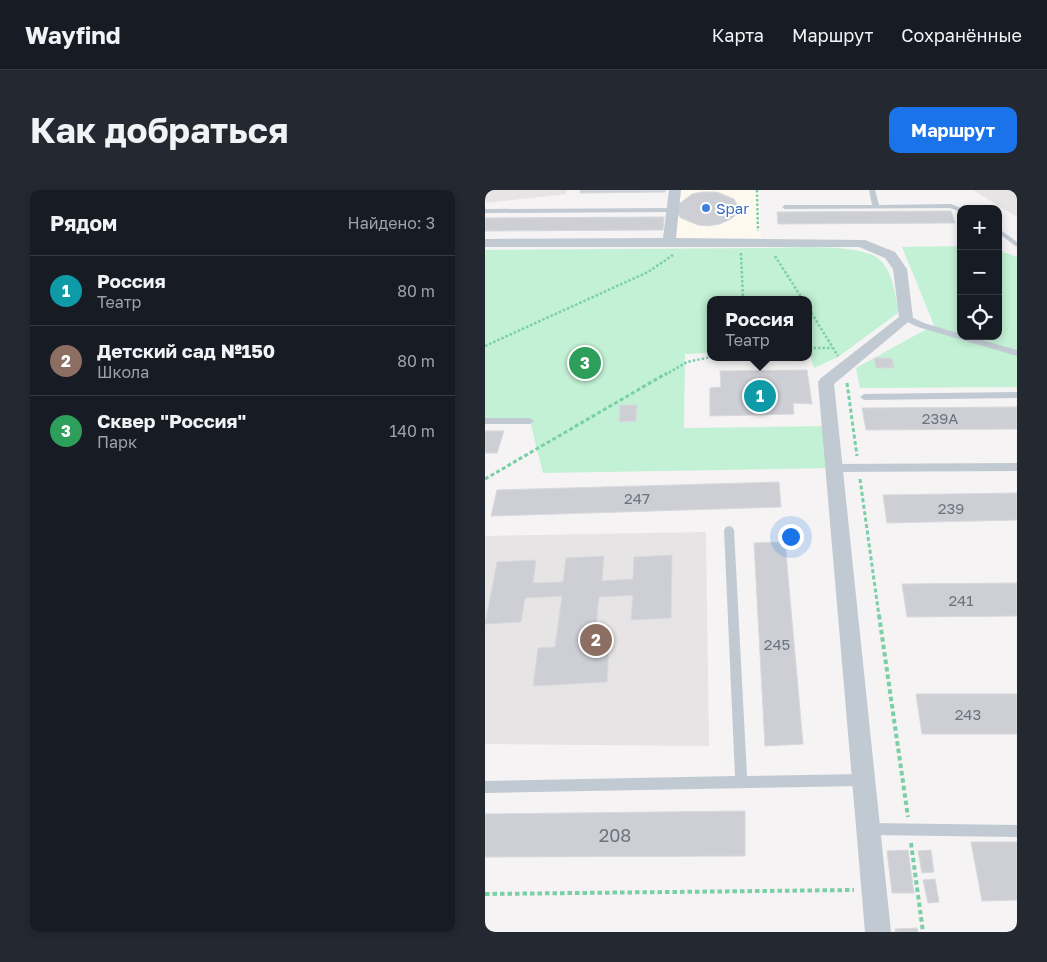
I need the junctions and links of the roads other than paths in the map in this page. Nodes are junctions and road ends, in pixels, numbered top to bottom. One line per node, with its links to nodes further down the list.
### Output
1 (675, 190): 6 (street)
2 (873, 190): 4 (lane)
3 (785, 207): 4 (lane)
4 (876, 207): 5 (lane)
5 (957, 208)
6 (673, 210): 7 (lane); 9 (street)
7 (485, 211)
8 (1002, 233): 11 (lane)
9 (669, 242): 10 (street); 12 (street)
10 (485, 243)
11 (1017, 245)
12 (906, 318): 13 (lane); 19 (street)
13 (1017, 353)
14 (1017, 396): 15 (lane)
15 (864, 397)
16 (485, 421): 17 (lane)
17 (530, 421)
18 (1017, 467): 19 (lane)
19 (833, 468): 21 (street)
20 (729, 530): 22 (lane)
21 (862, 780): 22 (lane); 24 (street)
22 (741, 783): 23 (lane)
23 (485, 787)
24 (869, 829): 25 (lane); 26 (street)
25 (1017, 831)
26 (878, 932)

